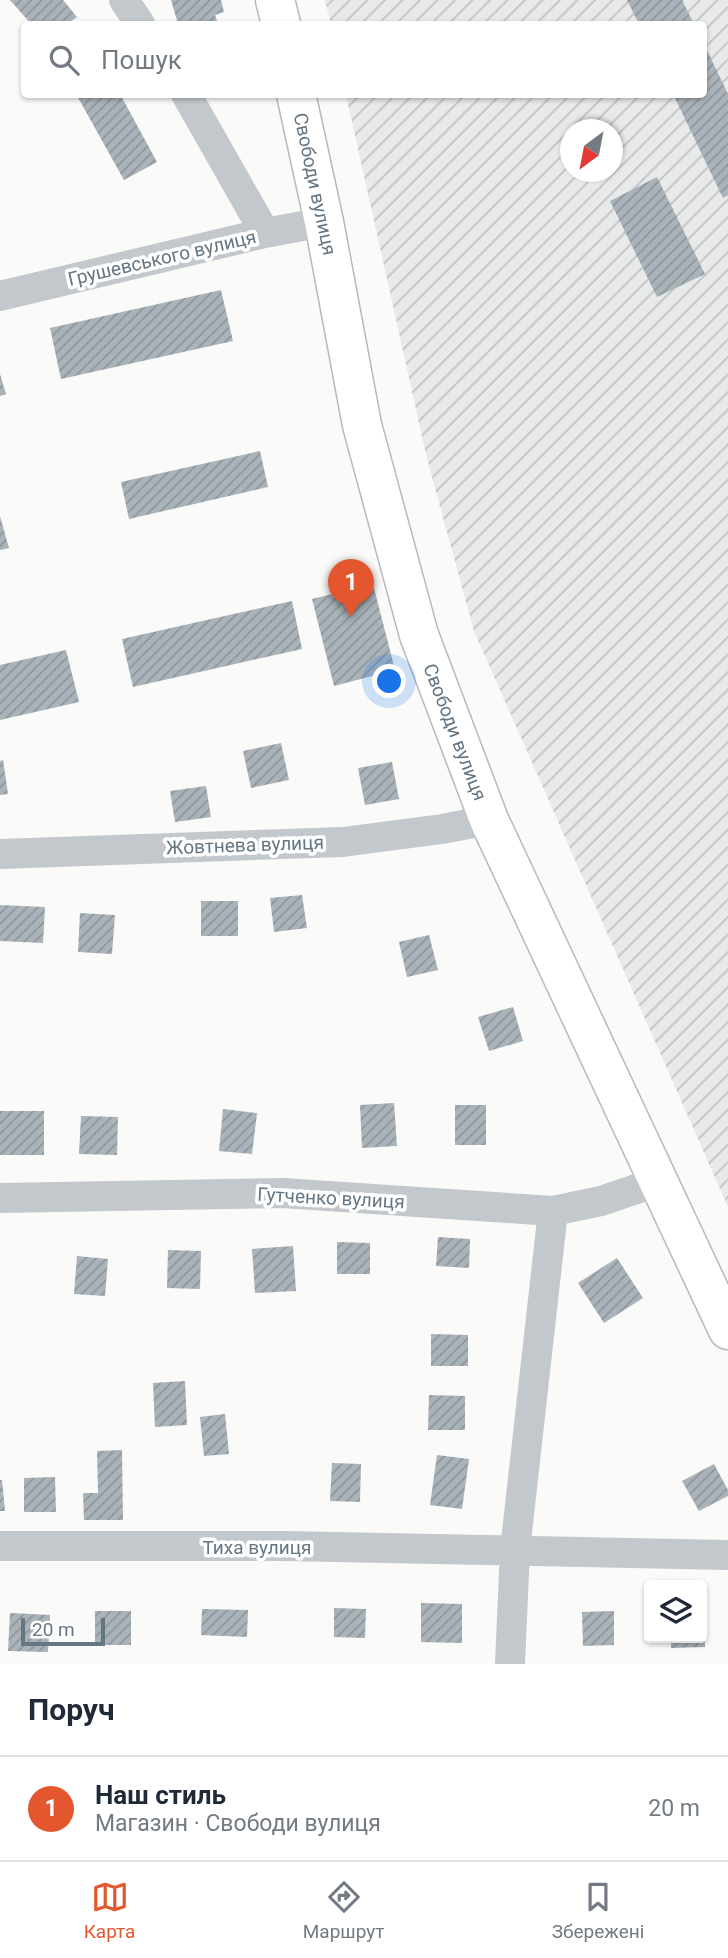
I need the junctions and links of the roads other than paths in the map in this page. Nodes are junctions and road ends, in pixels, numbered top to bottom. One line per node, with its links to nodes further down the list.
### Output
1 (124, 0): 3 (street)
2 (275, 0): 4 (main road)
3 (139, 21)
4 (280, 21)
5 (188, 98): 8 (street)
6 (297, 98): 7 (main road, Свободи вулиця)
7 (324, 222): 8 (street, Грушевського вулиця); 10 (main road, Свободи вулиця)
8 (265, 233): 9 (street, Грушевського вулиця)
9 (0, 296)
10 (489, 820): 11 (street, Жовтнева вулиця); 12 (main road, Свободи вулиця)
11 (0, 853)
12 (657, 1182): 14 (street, Гутченко вулиця); 15 (main road, Свободи вулиця)
13 (0, 1198): 14 (street, Гутченко вулиця)
14 (553, 1211): 17 (street)
15 (728, 1330)
16 (0, 1546): 17 (street, Тиха вулиця)
17 (515, 1550): 18 (street, Тиха вулиця); 19 (street)
18 (728, 1555)
19 (510, 1664)

